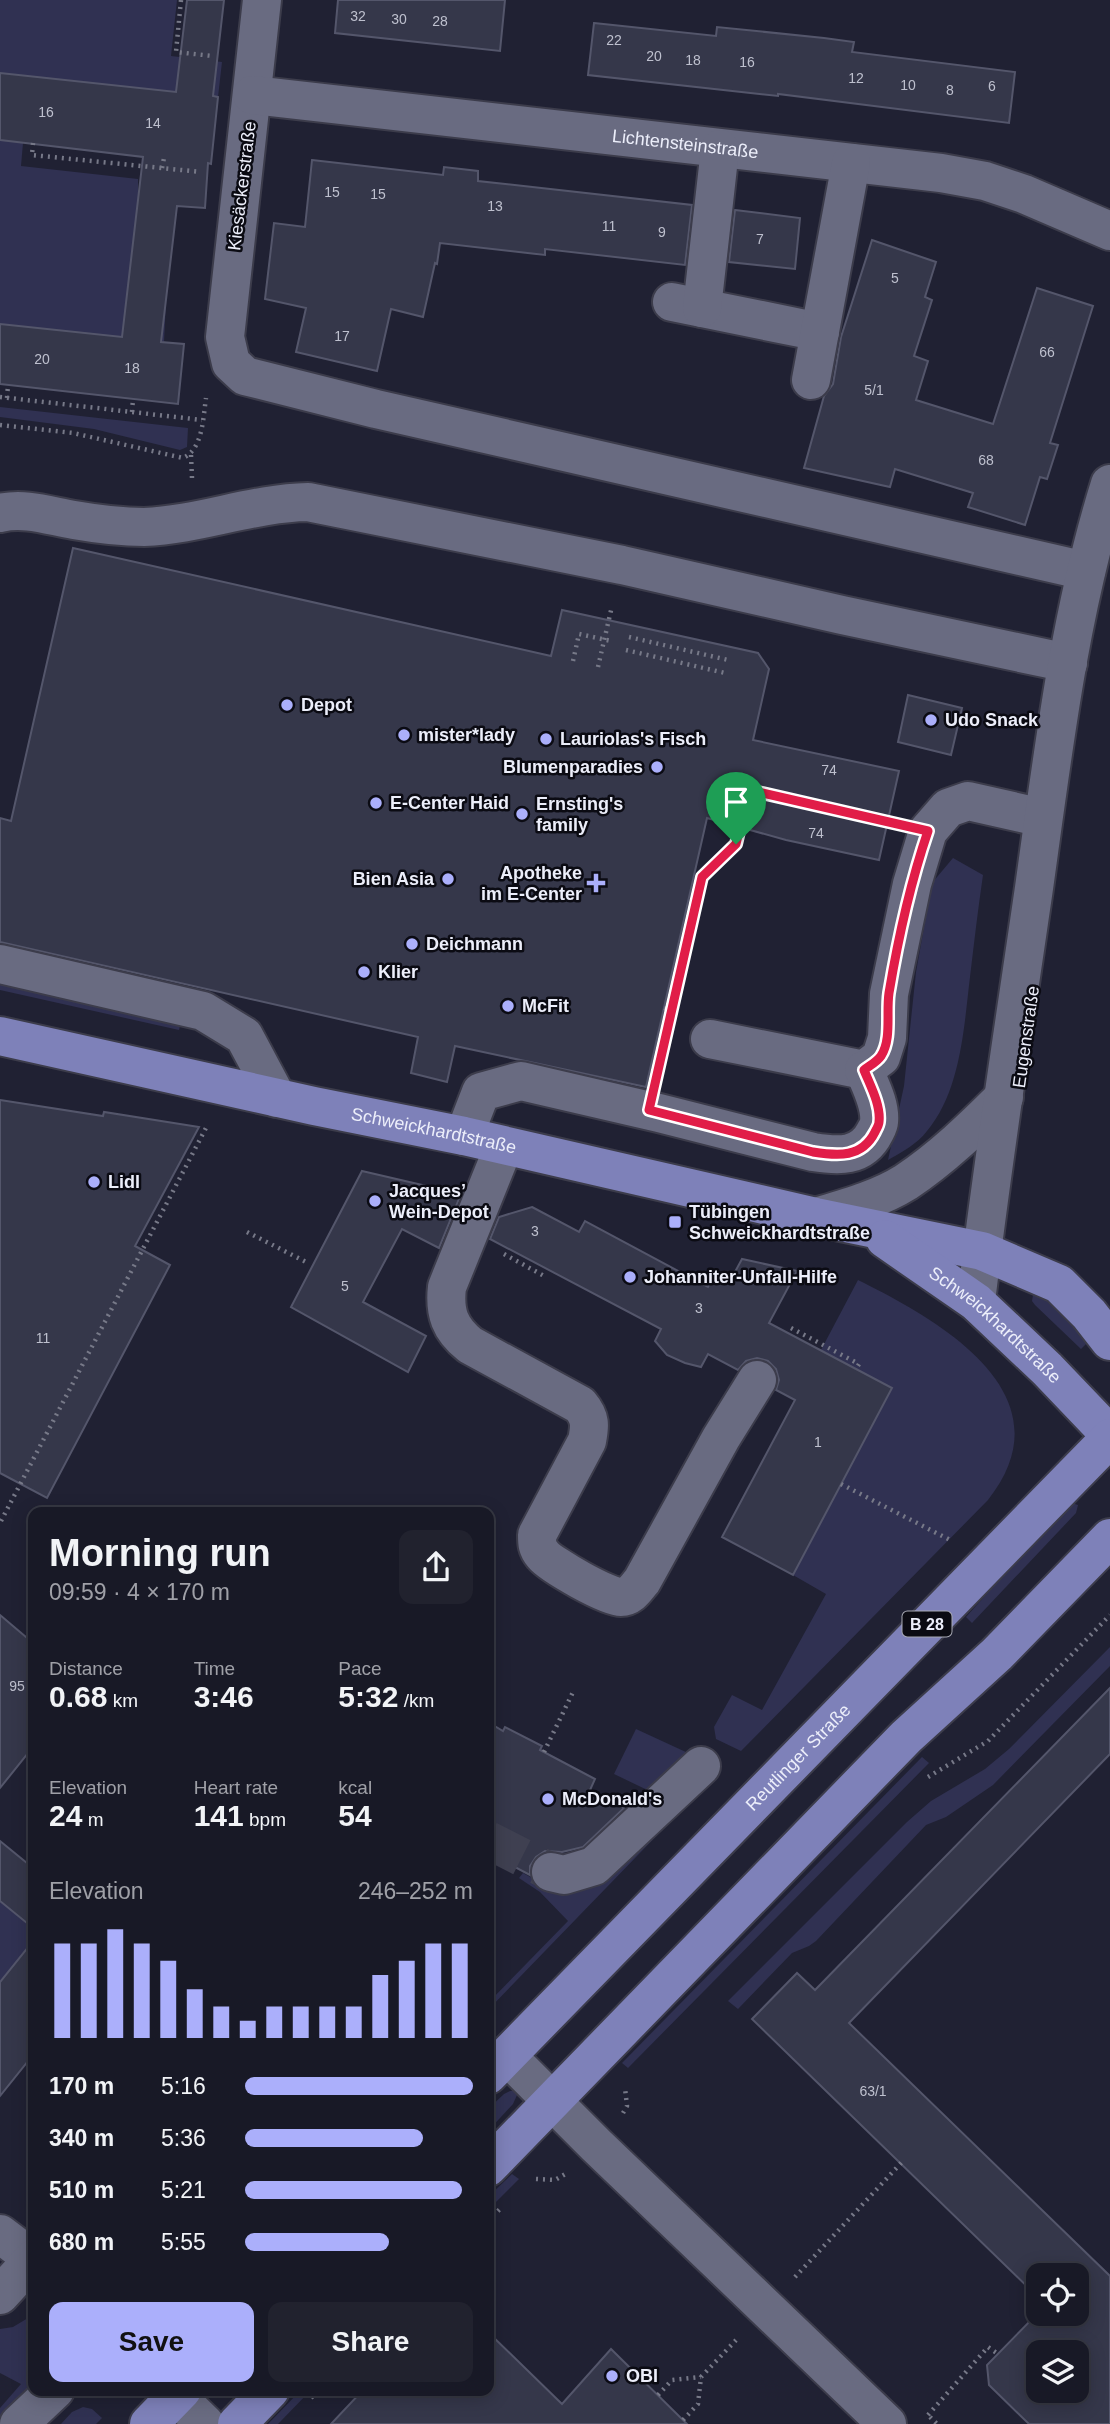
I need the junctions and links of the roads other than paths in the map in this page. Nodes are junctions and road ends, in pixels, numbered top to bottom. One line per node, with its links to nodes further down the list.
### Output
1 (262, 0): 2 (street, Kiesäckerstraße)
2 (254, 78): 3 (street, Lichtensteinstraße); 10 (street, Kiesäckerstraße)
3 (720, 149): 4 (street, Lichtensteinstraße); 6 (street)
4 (851, 163): 5 (street, Lichtensteinstraße); 6 (street)
5 (1110, 231)
6 (820, 332): 7 (street)
7 (811, 380)
8 (1110, 484): 10 (street, Eugenstraße)
9 (0, 513): 11 (street)
10 (1086, 570): 11 (street, Eugenstraße)
11 (1068, 663): 12 (street, Eugenstraße)
12 (1044, 818): 16 (street); 17 (street, Eugenstraße); 23 (street, Eugenstraße)
13 (0, 964): 18 (street)
14 (0, 1036): 18 (main road, Schweickhardtstraße)
15 (710, 1039): 16 (street)
16 (864, 1070): 19 (street)
17 (1004, 1097): 21 (street, Eugenstraße); 23 (street, Eugenstraße)
18 (277, 1098): 19 (main road, Schweickhardtstraße)
19 (464, 1136): 20 (main road, Schweickhardtstraße)
20 (504, 1146): 21 (main road, Schweickhardtstraße); 28 (street)
21 (816, 1217): 22 (main road, Schweickhardtstraße)
22 (869, 1228): 23 (main road, Schweickhardtstraße); 26 (main road, Schweickhardtstraße)
23 (982, 1251): 24 (main road, Schweickhardtstraße); 26 (street, Eugenstraße)
24 (1059, 1284): 25 (main road); 27 (main road, Schweickhardtstraße)
25 (1110, 1295)
26 (976, 1302): 29 (main road, Schweickhardtstraße)
27 (1110, 1341)
28 (757, 1380)
29 (1110, 1436): 33 (main road, Reutlinger Straße / B 28)
30 (1110, 1538): 34 (main road)
31 (701, 1766): 32 (street)
32 (551, 1872)
33 (498, 2065): 34 (street)
34 (552, 2101): 35 (main road); 44 (street)
35 (494, 2160)
36 (0, 2234): 37 (street)
37 (28, 2255)
38 (28, 2264): 39 (street)
39 (0, 2295)
40 (49, 2396): 45 (street)
41 (173, 2396): 46 (main road)
42 (180, 2396): 47 (street)
43 (264, 2396): 48 (main road)
44 (903, 2416)
45 (19, 2424)
46 (149, 2424)
47 (205, 2424)
48 (237, 2424)

